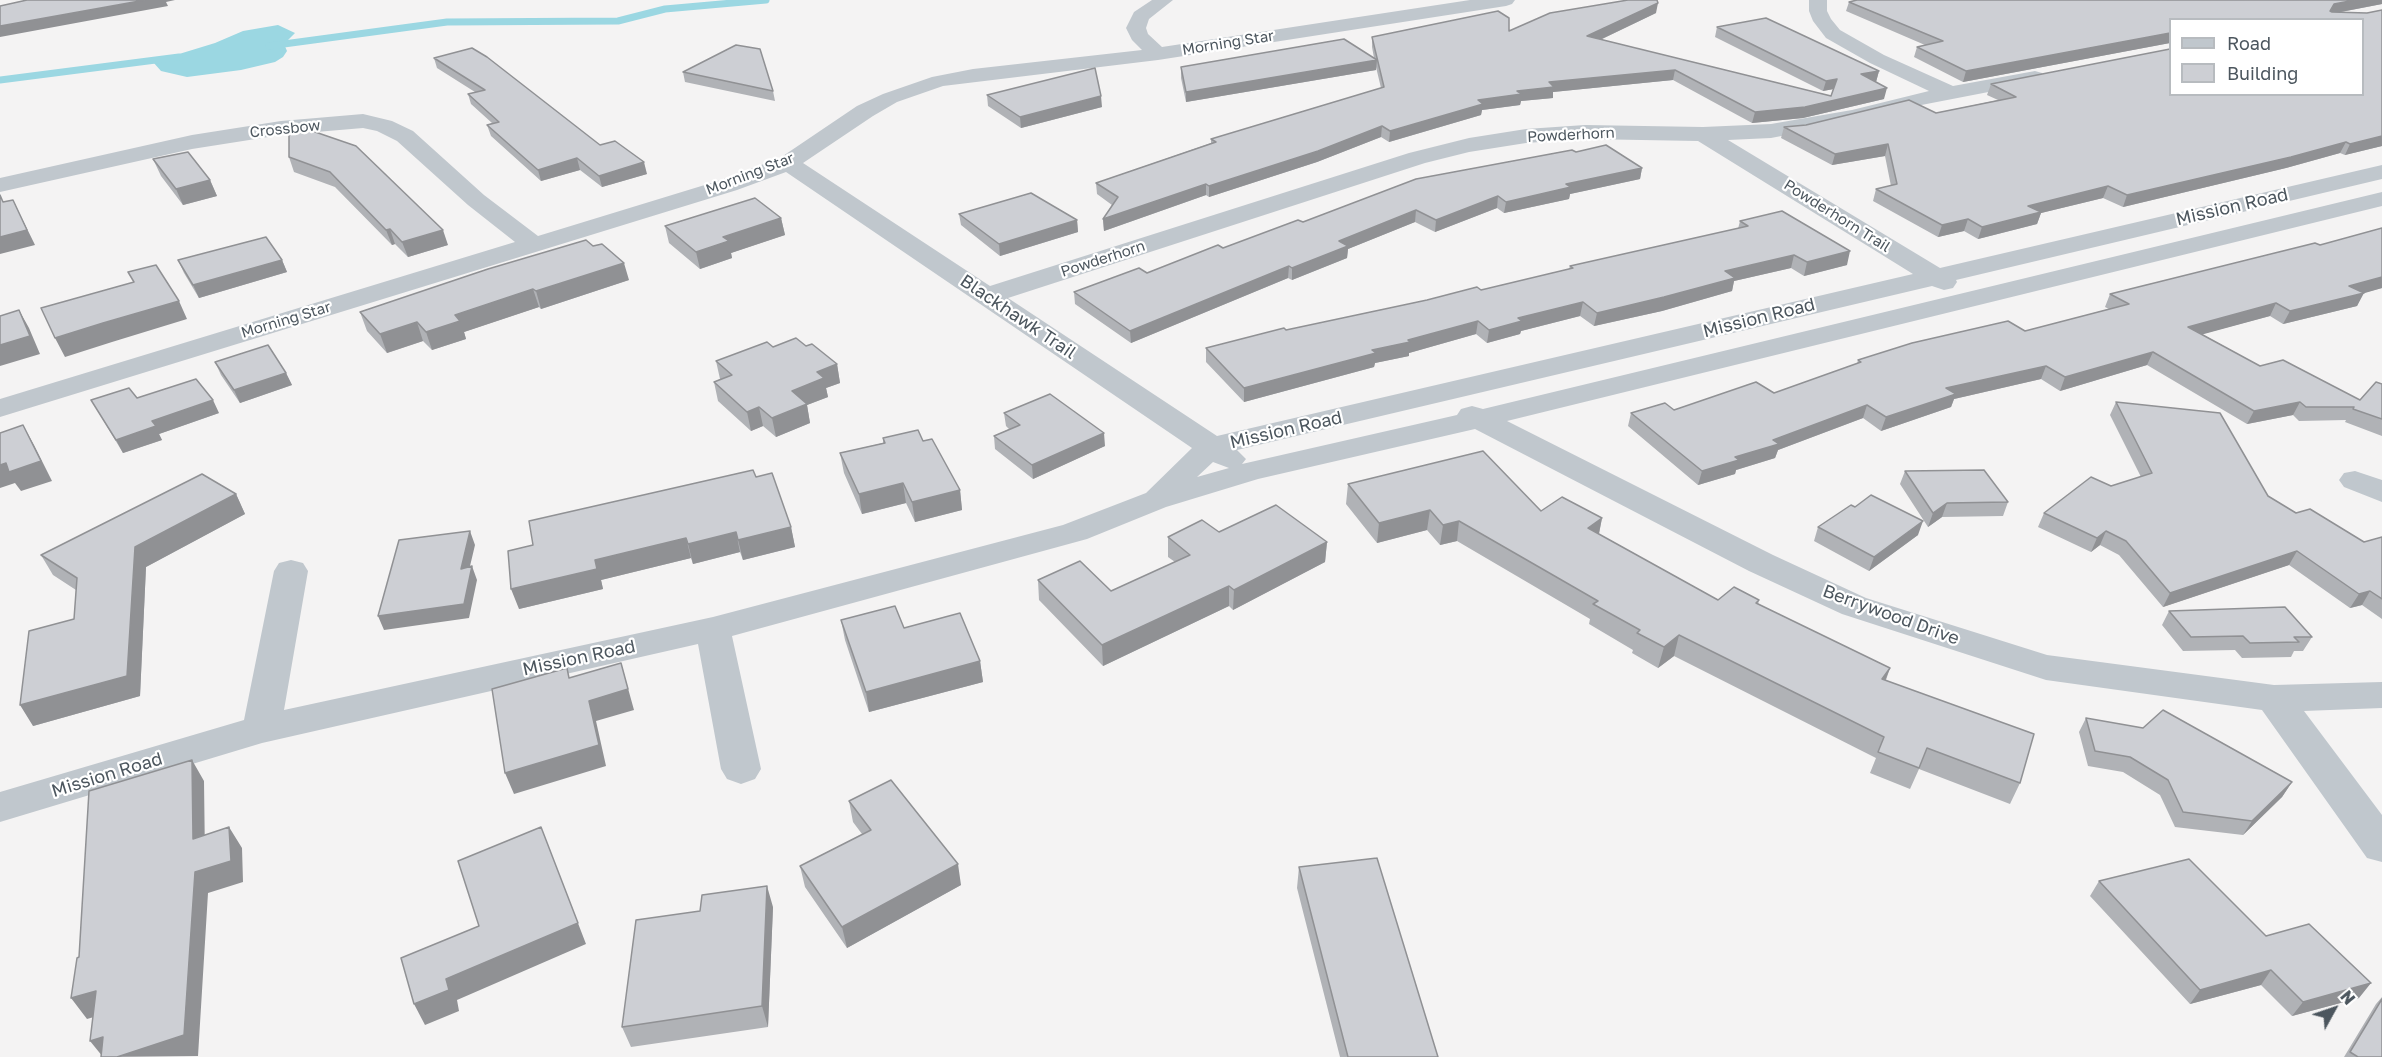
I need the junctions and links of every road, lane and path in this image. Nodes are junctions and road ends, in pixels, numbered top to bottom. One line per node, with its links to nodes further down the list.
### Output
1 (1164, 0): 4 (street)
2 (1506, 0): 4 (street, Morning Star)
3 (1818, 0): 6 (street)
4 (1158, 54): 10 (street, Morning Star)
5 (2060, 72): 6 (street, Powderhorn)
6 (1951, 93): 9 (street, Powderhorn)
7 (1636, 109): 8 (street)
8 (1648, 132): 9 (street, Powderhorn); 19 (street, Powderhorn)
9 (1703, 134): 18 (street, Powderhorn Trail)
10 (796, 168): 13 (street); 17 (street, Morning Star); 19 (street, Blackhawk Trail)
11 (2382, 172): 15 (street, Mission Road)
12 (0, 185): 17 (street, Crossbow)
13 (741, 194)
14 (2382, 199): 16 (street, Mission Road)
15 (2264, 200): 16 (street); 18 (street, Mission Road)
16 (2304, 218): 20 (street, Mission Road)
17 (533, 244): 22 (street, Morning Star)
18 (1935, 276): 20 (street, Powderhorn Trail); 21 (street, Mission Road)
19 (987, 296): 24 (street, Blackhawk Trail)
20 (1971, 299): 23 (street, Mission Road)
21 (1442, 394): 23 (street, Berrywood Drive); 24 (street, Mission Road)
22 (0, 408)
23 (1478, 419): 25 (street, Mission Road); 30 (street, Berrywood Drive)
24 (1211, 447): 25 (street, Blackhawk Trail); 26 (street, Mission Road)
25 (1249, 472): 26 (street, Mission Road)
26 (1155, 500): 28 (street, Mission Road)
27 (291, 571): 31 (street)
28 (713, 629): 31 (street, Mission Road); 32 (street)
29 (2382, 695): 30 (street, Berrywood Drive)
30 (2274, 698): 34 (street)
31 (261, 729): 33 (street, Mission Road)
32 (741, 769)
33 (0, 807)
34 (2382, 846)

